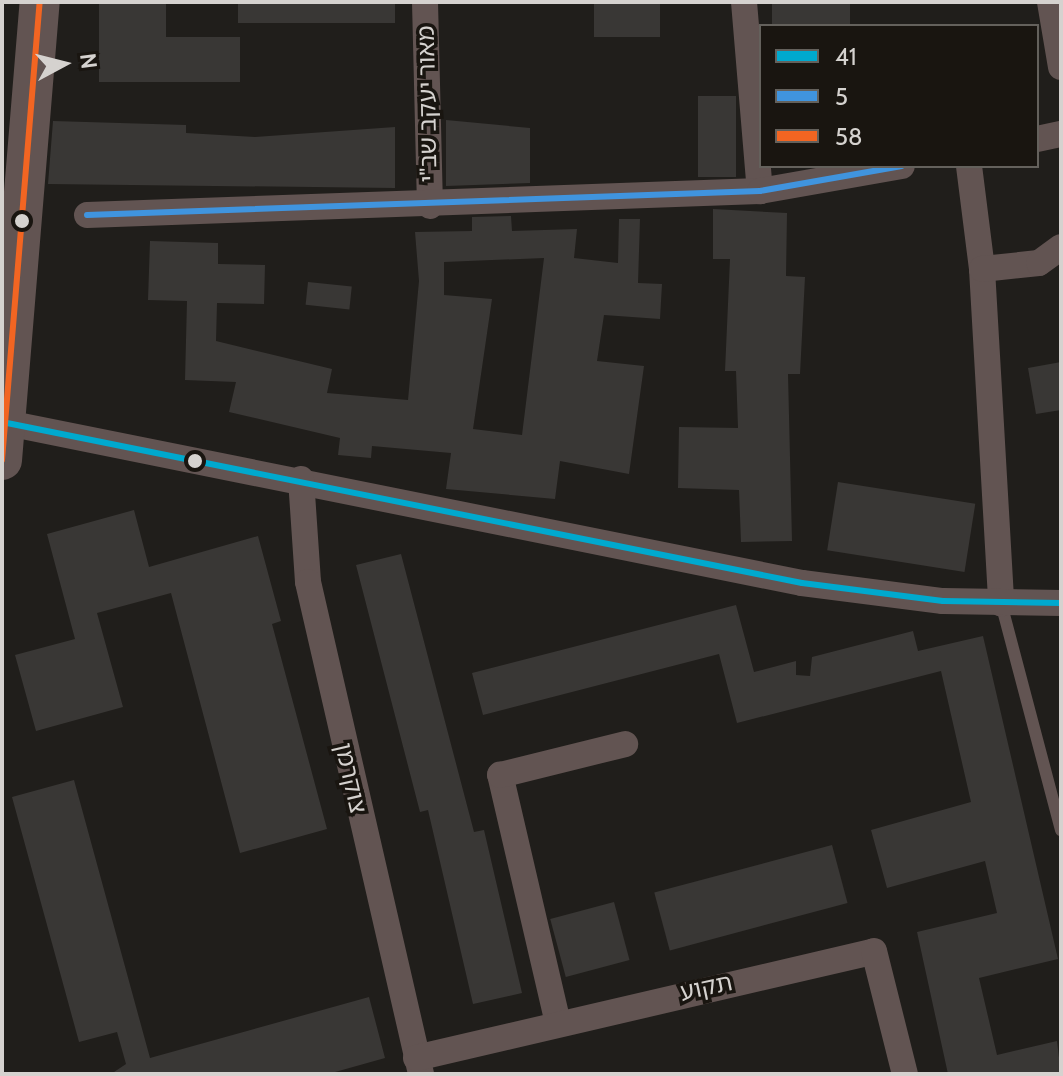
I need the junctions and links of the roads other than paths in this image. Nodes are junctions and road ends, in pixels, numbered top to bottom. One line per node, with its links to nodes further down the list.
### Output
1 (40, 2): 15 (main road)
2 (425, 2): 11 (street, מאור יעקב שב"י)
3 (744, 2): 10 (street)
4 (1050, 2): 5 (street)
5 (1061, 67)
6 (1061, 134): 7 (street)
7 (1039, 139)
8 (891, 168): 10 (street)
9 (969, 168): 14 (street)
10 (760, 191): 11 (street)
11 (430, 206): 12 (street)
12 (87, 215)
13 (1061, 247): 14 (street)
14 (982, 269): 17 (street)
15 (3, 433): 16 (street)
16 (301, 479): 17 (street); 22 (street, צוקרמן)
17 (1001, 603): 18 (street); 20 (lane)
18 (1061, 603)
19 (625, 744): 21 (street)
20 (1061, 830)
21 (557, 1019): 22 (street, תקוע); 23 (street, תקוע)
22 (418, 1066)
23 (905, 1074)

